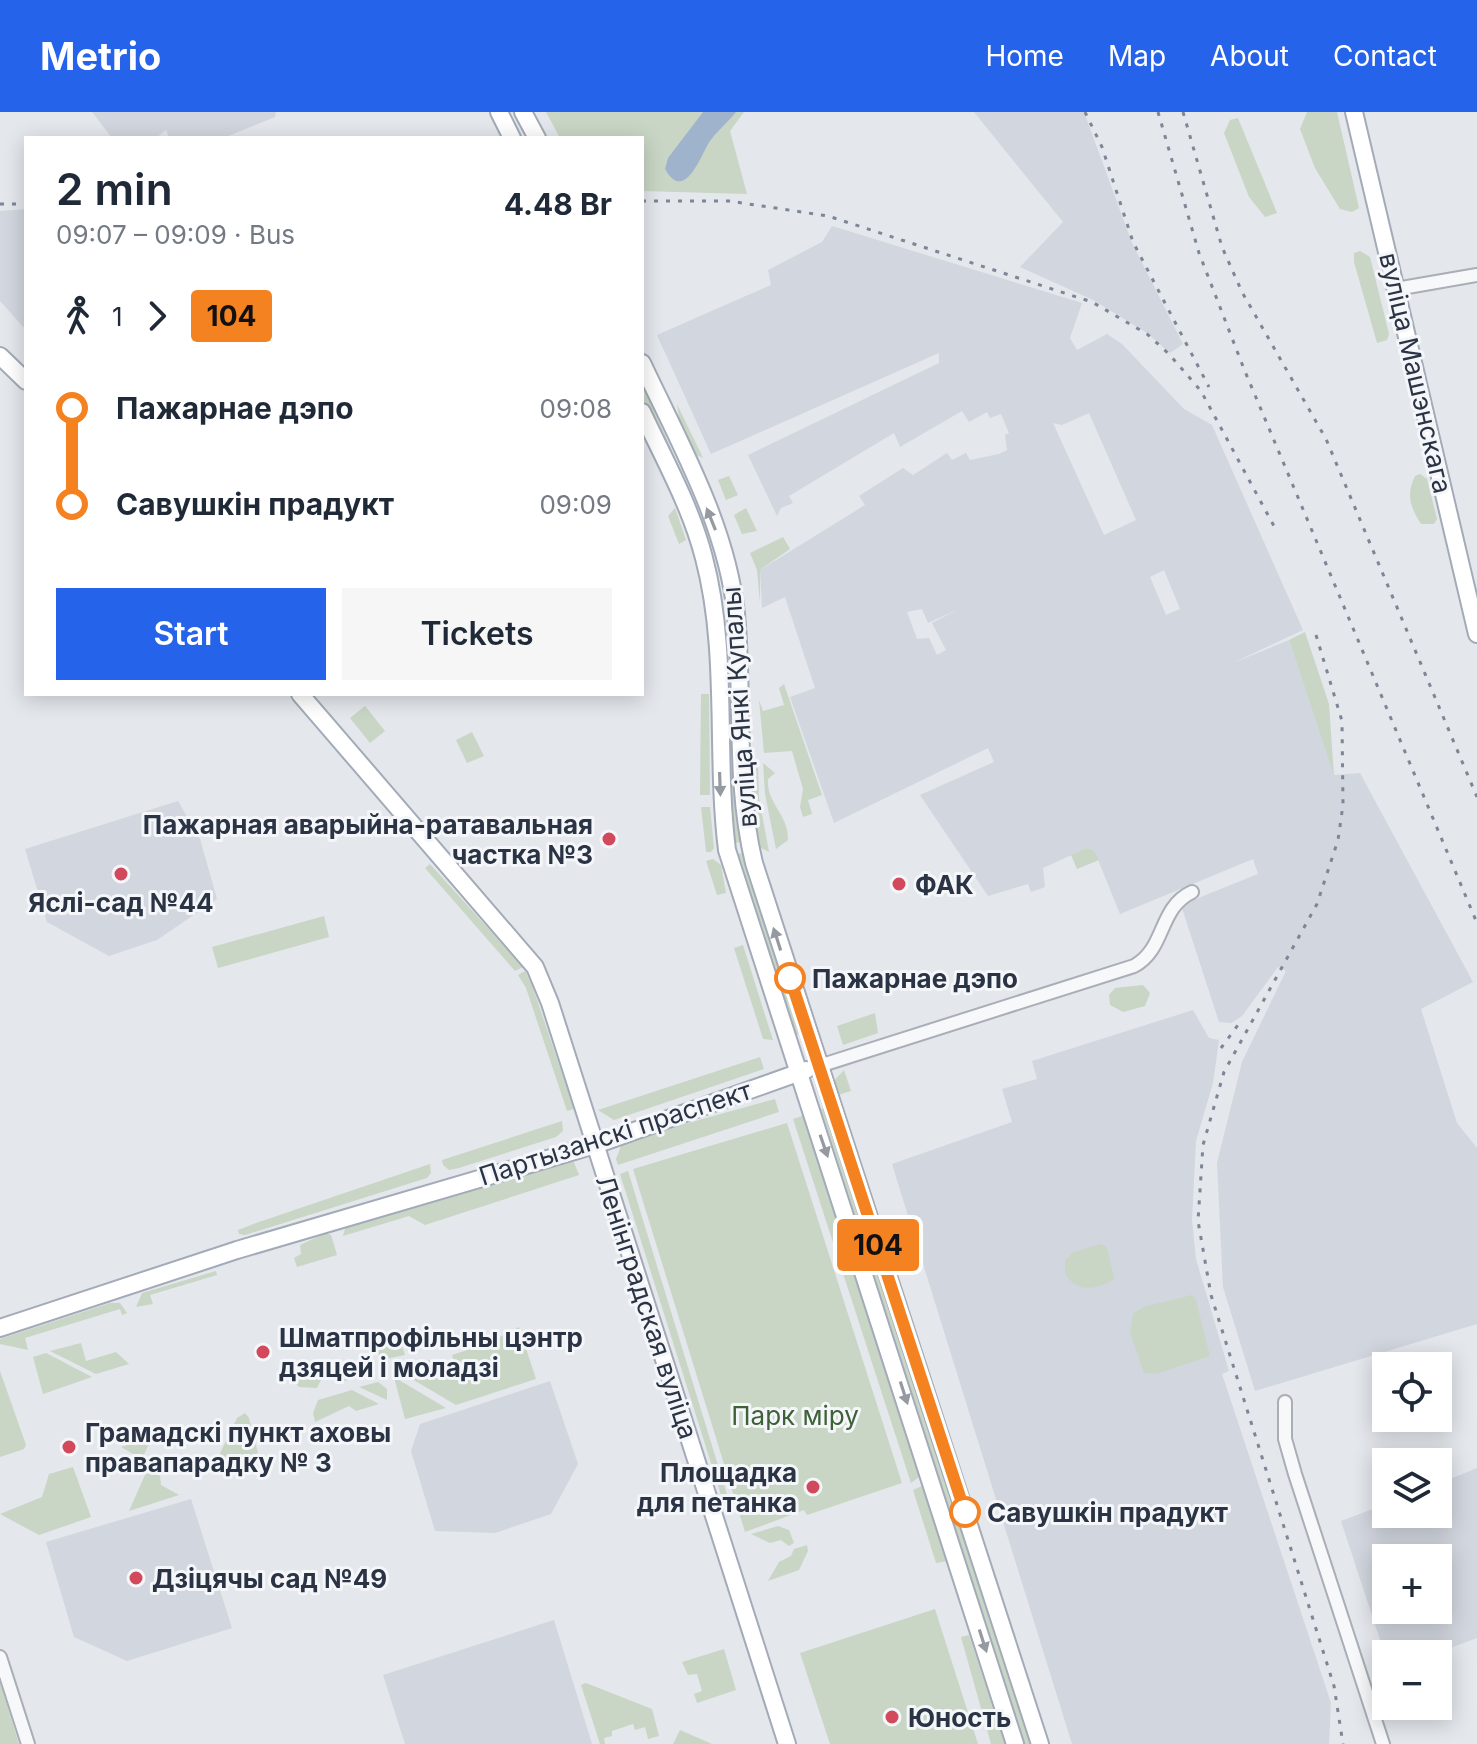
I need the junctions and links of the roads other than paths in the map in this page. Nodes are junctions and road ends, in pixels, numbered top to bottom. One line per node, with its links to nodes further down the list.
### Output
1 (499, 112): 4 (main road)
2 (523, 112): 5 (main road)
3 (1354, 112): 7 (main road, вуліца Машэнскага)
4 (511, 136)
5 (536, 136)
6 (1477, 275): 7 (street)
7 (1396, 289): 14 (main road, вуліца Машэнскага)
8 (0, 356): 10 (main road)
9 (644, 367): 12 (main road, вуліца Янкі Купалы, one-way to 9)
10 (24, 379)
11 (644, 416): 13 (main road, вуліца Янкі Купалы)
12 (724, 552): 13 (main road); 17 (main road, вуліца Янкі Купалы, one-way to 12)
13 (704, 558): 18 (main road, вуліца Янкі Купалы, one-way to 18)
14 (1477, 634)
15 (302, 696): 19 (main road, Ленінградская вуліца)
16 (1192, 892): 17 (street, Партызанскі праспект)
17 (819, 1066): 18 (main road, Партызанскі праспект); 26 (main road, вуліца Янкі Купалы)
18 (799, 1072): 19 (main road, Партызанскі праспект); 25 (main road, вуліца Янкі Купалы, one-way to 25)
19 (595, 1145): 20 (main road, Партызанскі праспект); 24 (main road, Ленінградская вуліца)
20 (0, 1328)
21 (1285, 1402): 27 (street)
22 (0, 1657): 23 (street)
23 (28, 1744)
24 (787, 1744)
25 (1015, 1744)
26 (1040, 1744)
27 (1383, 1744)

